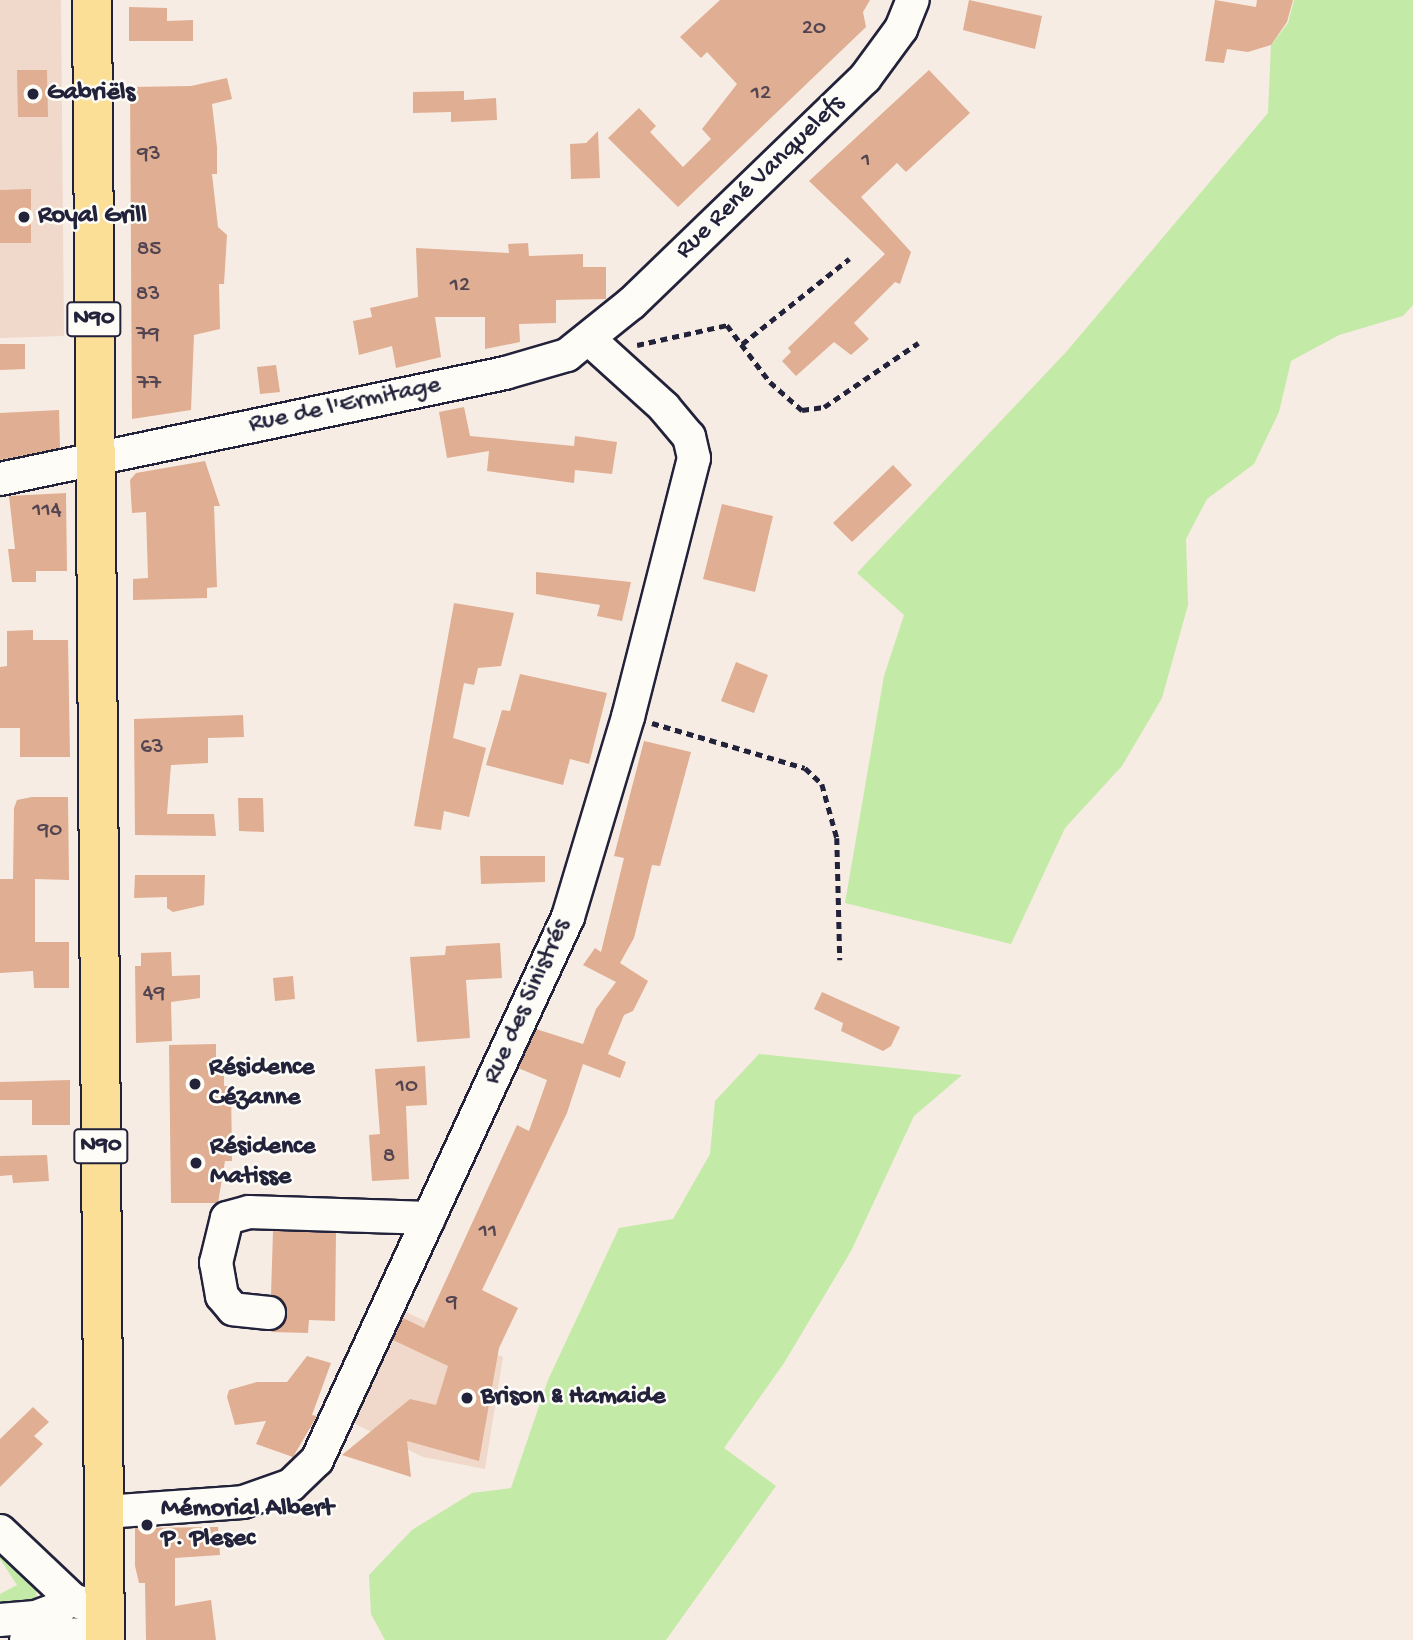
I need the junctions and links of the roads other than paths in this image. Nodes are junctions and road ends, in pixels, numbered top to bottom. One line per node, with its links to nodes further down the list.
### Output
1 (92, 0): 4 (main road, N90)
2 (913, 0): 3 (street, Rue René Vanquelefs)
3 (590, 340): 4 (street, Rue de l'Ermitage); 6 (street, Rue des Sinistrés)
4 (95, 458): 5 (street, Rue de l'Ermitage); 8 (main road, N90)
5 (0, 480)
6 (429, 1218): 7 (street); 8 (street, Rue des Sinistrés)
7 (270, 1313)
8 (105, 1512): 11 (main road, N90)
9 (0, 1531): 11 (street)
10 (0, 1620): 11 (street)
11 (97, 1621): 12 (street)
12 (26, 1640)

